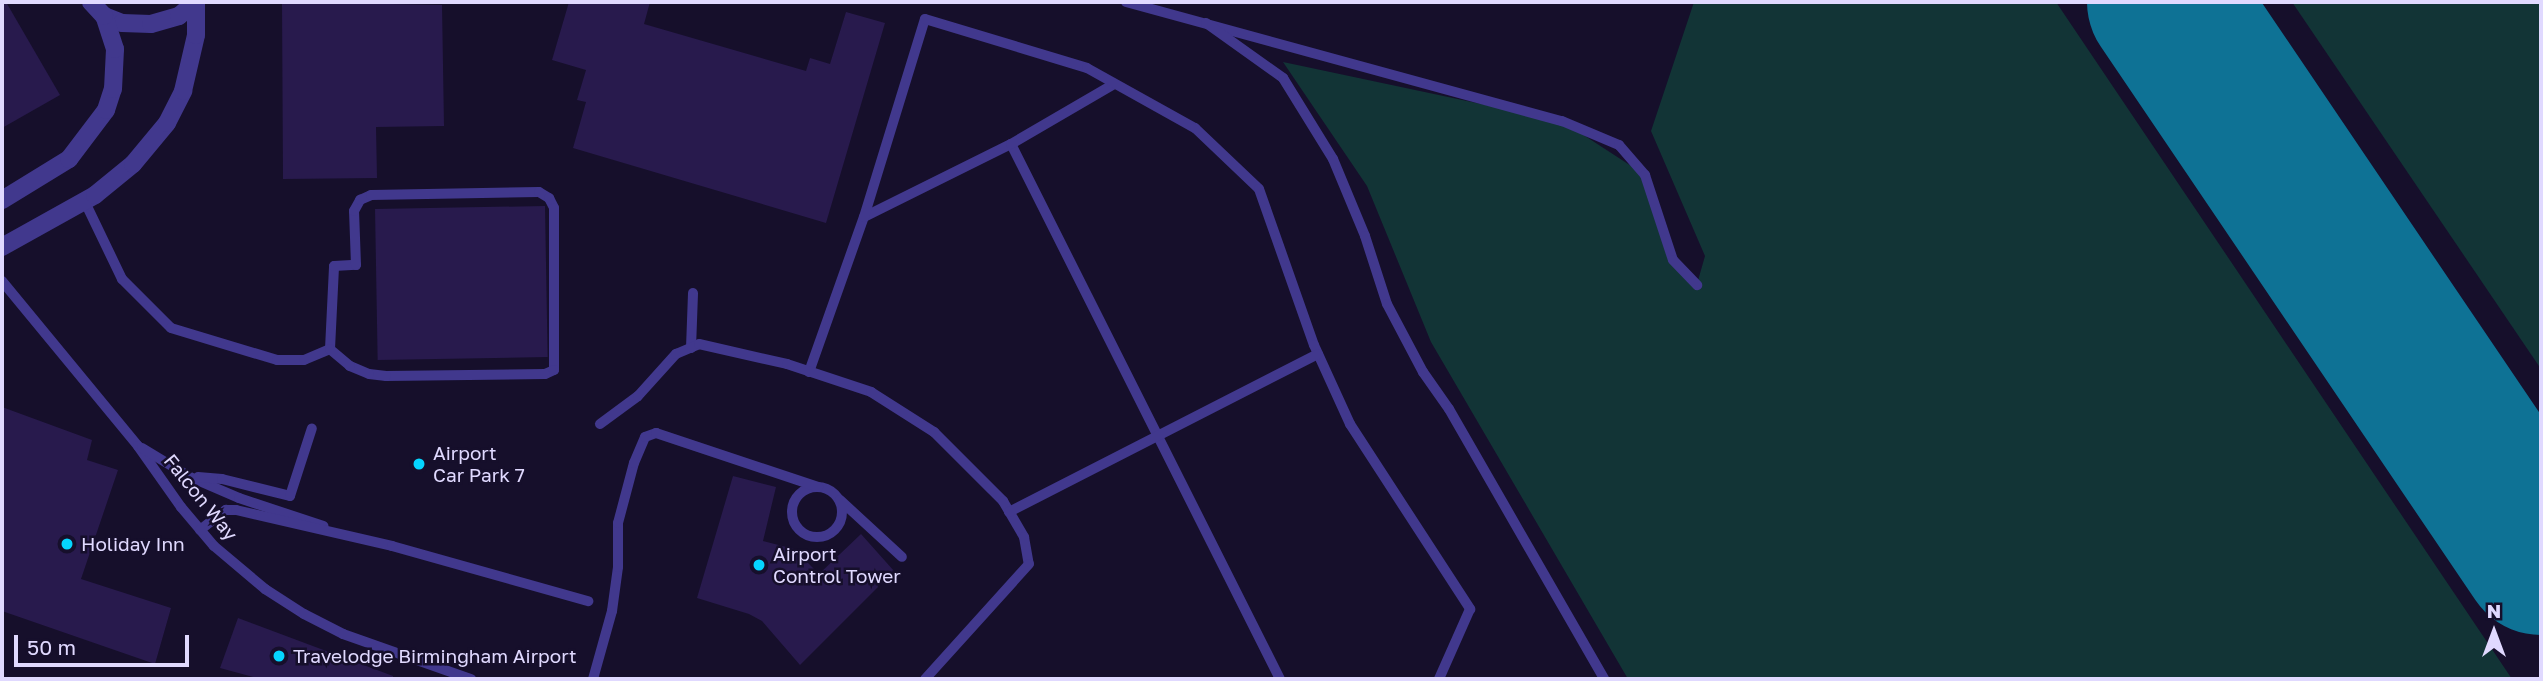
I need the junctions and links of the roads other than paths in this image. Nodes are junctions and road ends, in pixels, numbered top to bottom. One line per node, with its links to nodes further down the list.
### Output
1 (91, 2): 4 (street)
2 (195, 2): 4 (street); 9 (street)
3 (1126, 2): 5 (lane)
4 (104, 16): 8 (street)
5 (1206, 23): 13 (lane); 36 (lane)
6 (1114, 84): 7 (lane); 10 (lane); 17 (lane)
7 (1011, 144): 10 (lane); 21 (lane)
8 (2, 200)
9 (85, 200): 11 (street); 16 (lane)
10 (864, 217): 18 (lane)
11 (2, 247)
12 (2, 281): 22 (lane, Falcon Way)
13 (1697, 285)
14 (693, 293): 15 (lane)
15 (691, 348): 18 (lane); 19 (lane)
16 (330, 349): 16 (lane)
17 (1318, 354): 21 (lane); 35 (lane)
18 (809, 372): 26 (lane)
19 (600, 424)
20 (312, 428): 23 (lane)
21 (1157, 435): 26 (lane); 34 (lane)
22 (138, 446): 23 (lane); 27 (lane, Falcon Way)
23 (190, 477): 28 (lane)
24 (818, 487): 25 (lane); 25 (lane); 32 (lane)
25 (838, 498): 29 (lane)
26 (1009, 512): 33 (lane)
27 (200, 530): 28 (lane); 31 (lane, Falcon Way)
28 (338, 533): 30 (lane)
29 (902, 557)
30 (588, 601)
31 (470, 679)
32 (593, 679)
33 (925, 679)
34 (1280, 679)
35 (1439, 679)
36 (1604, 679)

